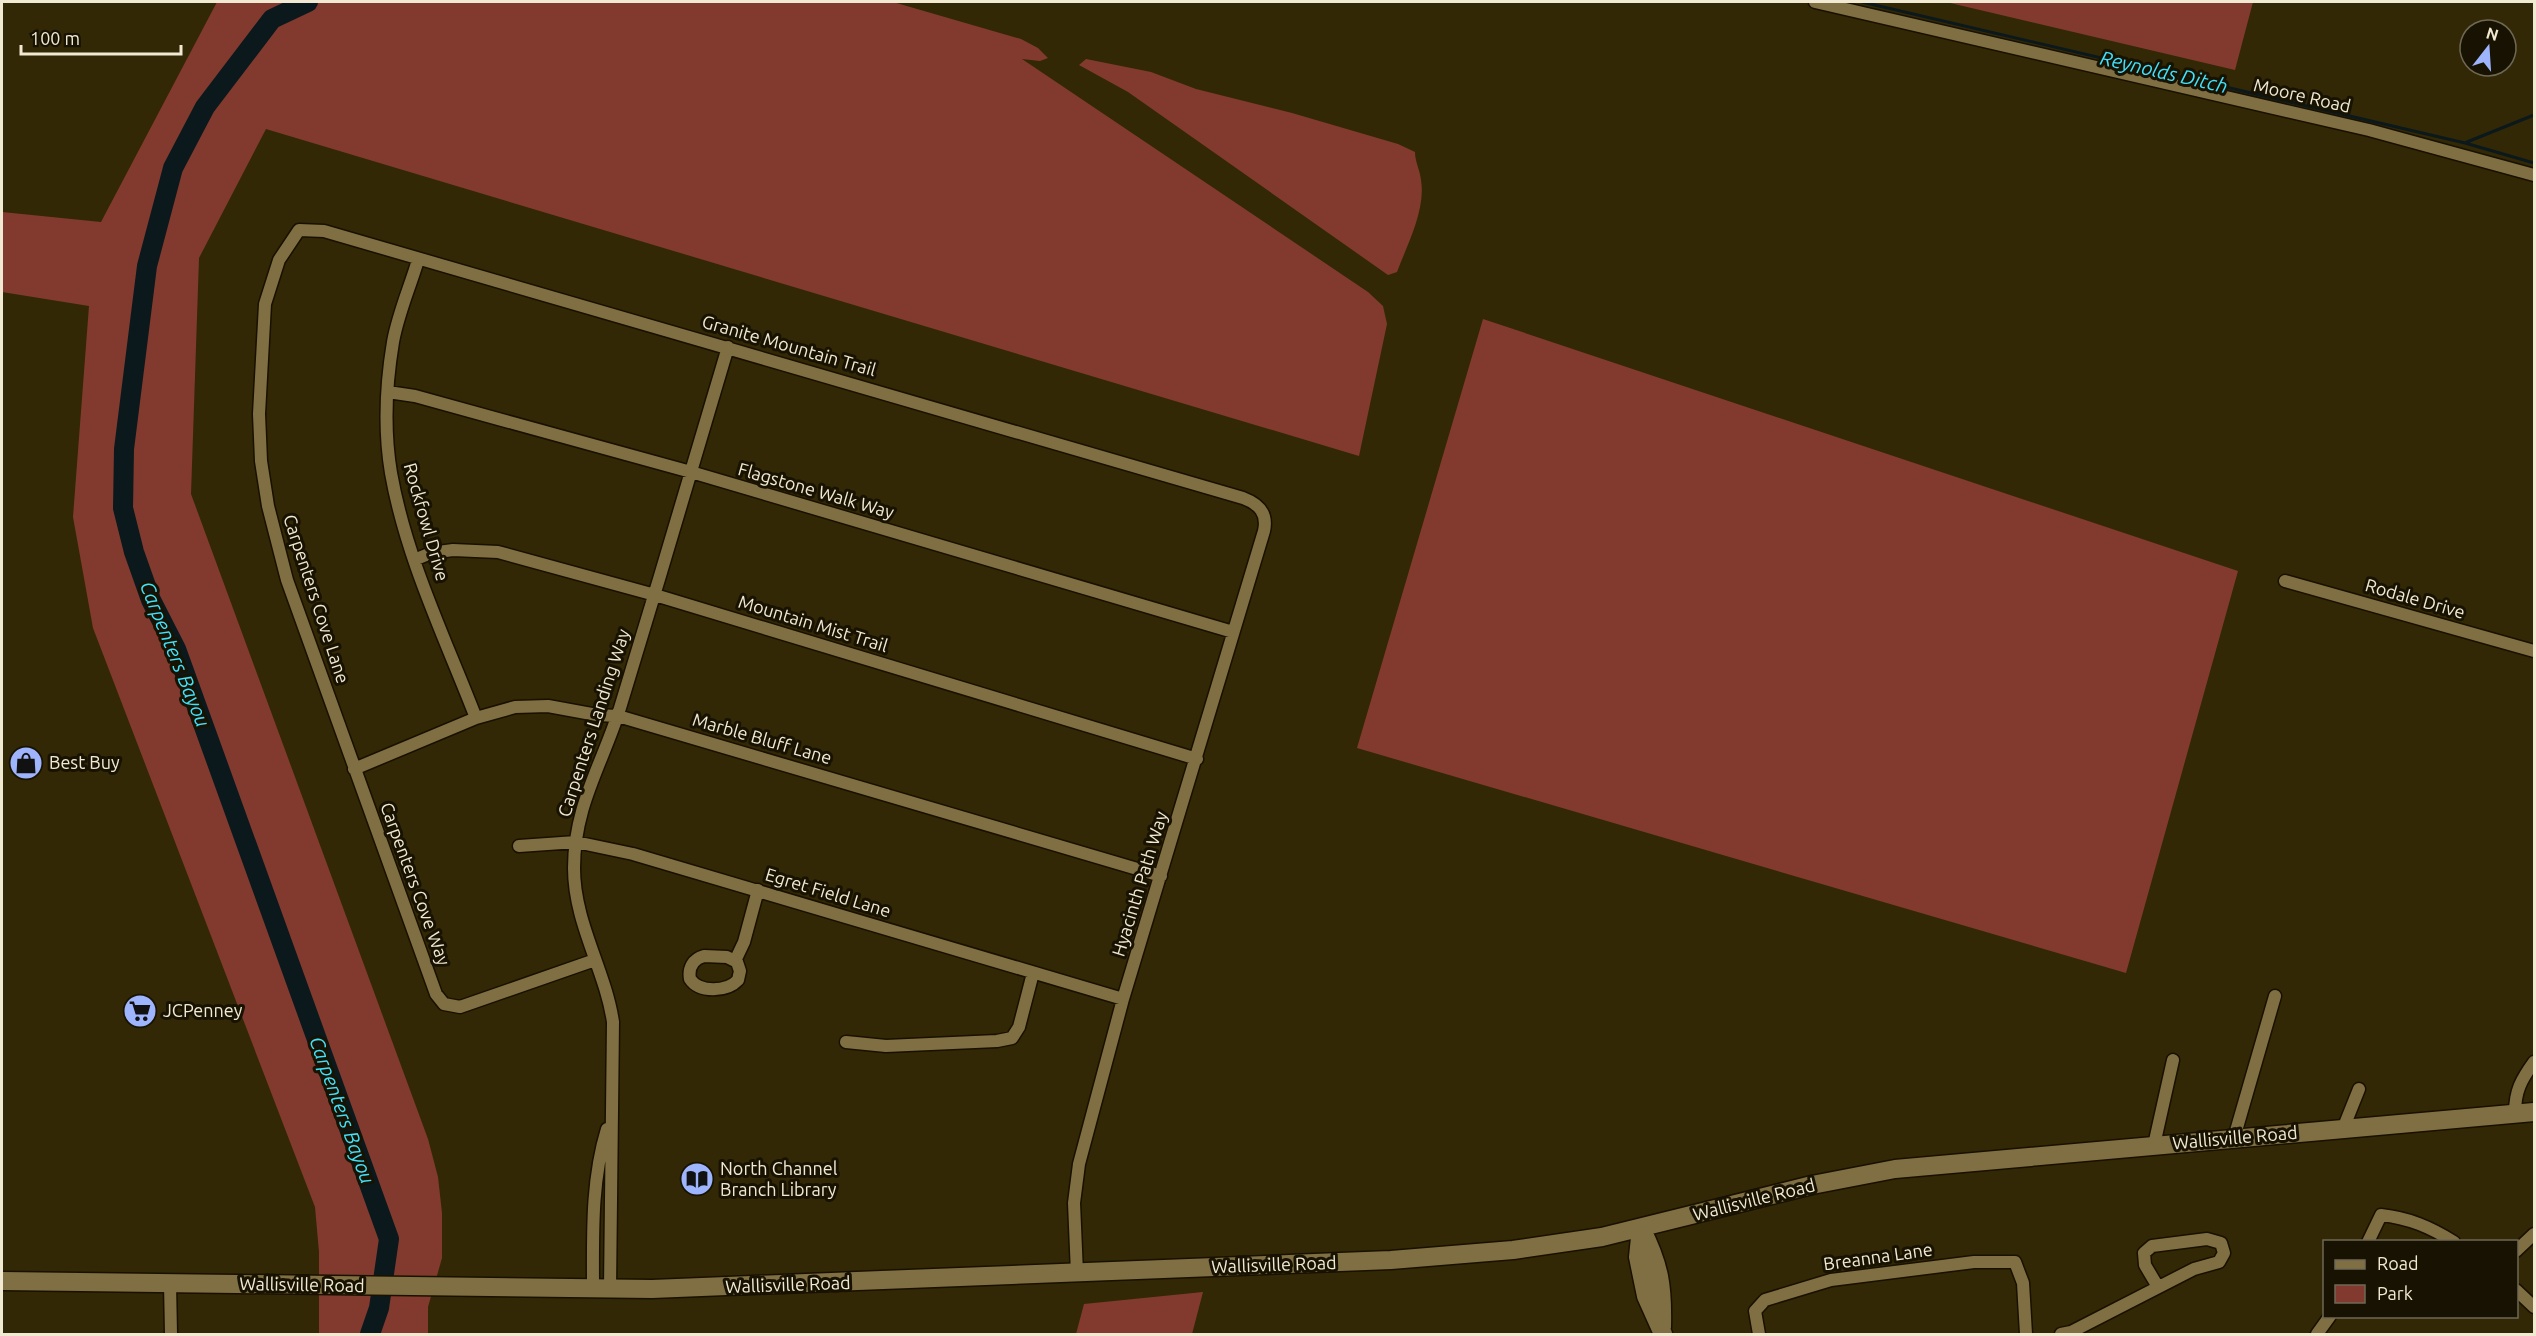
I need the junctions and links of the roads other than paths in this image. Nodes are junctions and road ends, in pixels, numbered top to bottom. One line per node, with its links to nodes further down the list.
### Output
1 (1815, 2): 2 (street, Moore Road)
2 (1840, 4): 3 (street, Moore Road)
3 (2535, 175)
4 (299, 230): 5 (street, Granite Mountain Trail); 18 (street, Carpenters Cove Lane)
5 (418, 260): 6 (street, Granite Mountain Trail); 7 (street, Rockfowl Drive)
6 (728, 346): 8 (street, Carpenters Landing Way); 9 (street, Granite Mountain Trail)
7 (388, 392): 8 (street, Flagstone Walk Way); 10 (street, Rockfowl Drive)
8 (691, 472): 12 (street, Carpenters Landing Way); 13 (street, Flagstone Walk Way)
9 (1263, 511): 13 (street, Hyacinth Path Way)
10 (414, 560): 12 (street, Mountain Mist Trail); 16 (street, Rockfowl Drive)
11 (2285, 581): 14 (street, Rodale Drive)
12 (655, 595): 15 (street, Carpenters Landing Way); 17 (street, Mountain Mist Trail)
13 (1233, 632): 17 (street, Hyacinth Path Way)
14 (2535, 651)
15 (618, 716): 16 (street, Marble Bluff Lane); 19 (street, Carpenters Landing Way); 21 (street, Marble Bluff Lane)
16 (476, 718): 18 (street, Marble Bluff Lane)
17 (1197, 759): 21 (street, Hyacinth Path Way)
18 (354, 769): 23 (street, Carpenters Cove Way)
19 (576, 842): 20 (street, Egret Field Lane); 22 (street, Egret Field Lane); 23 (street, Carpenters Landing Way)
20 (519, 846)
21 (1161, 876): 27 (street, Hyacinth Path Way)
22 (758, 890): 24 (street); 25 (street, Egret Field Lane)
23 (595, 960): 34 (street, Carpenters Landing Way)
24 (735, 961)
25 (1033, 974): 27 (street, Egret Field Lane); 28 (street)
26 (2275, 996): 36 (street)
27 (1123, 999): 43 (street, Hyacinth Path Way)
28 (846, 1042)
29 (2173, 1060): 37 (street)
30 (2535, 1062): 33 (street)
31 (2359, 1089): 35 (street)
32 (2535, 1112): 33 (main road, Wallisville Road)
33 (2515, 1113): 35 (main road, Wallisville Road)
34 (611, 1116): 47 (street, Carpenters Landing Way); 47 (street, Carpenters Landing Way)
35 (2343, 1129): 36 (main road, Wallisville Road)
36 (2234, 1138): 37 (main road, Wallisville Road)
37 (2154, 1145): 38 (main road, Wallisville Road)
38 (1641, 1228): 43 (main road, Wallisville Road); 51 (main road)
39 (2535, 1234): 42 (street)
40 (2369, 1240): 41 (street)
41 (2451, 1240)
42 (2518, 1250)
43 (1077, 1272): 47 (main road, Wallisville Road)
44 (2, 1281): 45 (main road, Wallisville Road)
45 (170, 1283): 47 (main road, Wallisville Road); 53 (street)
46 (2158, 1287): 46 (street); 56 (street)
47 (602, 1289)
48 (2518, 1291): 49 (street)
49 (2535, 1307)
50 (2330, 1318): 52 (street)
51 (1663, 1333)
52 (2324, 1333)
53 (171, 1335)
54 (1759, 1335): 55 (street, Breanna Lane)
55 (2026, 1335)
56 (2061, 1335)

